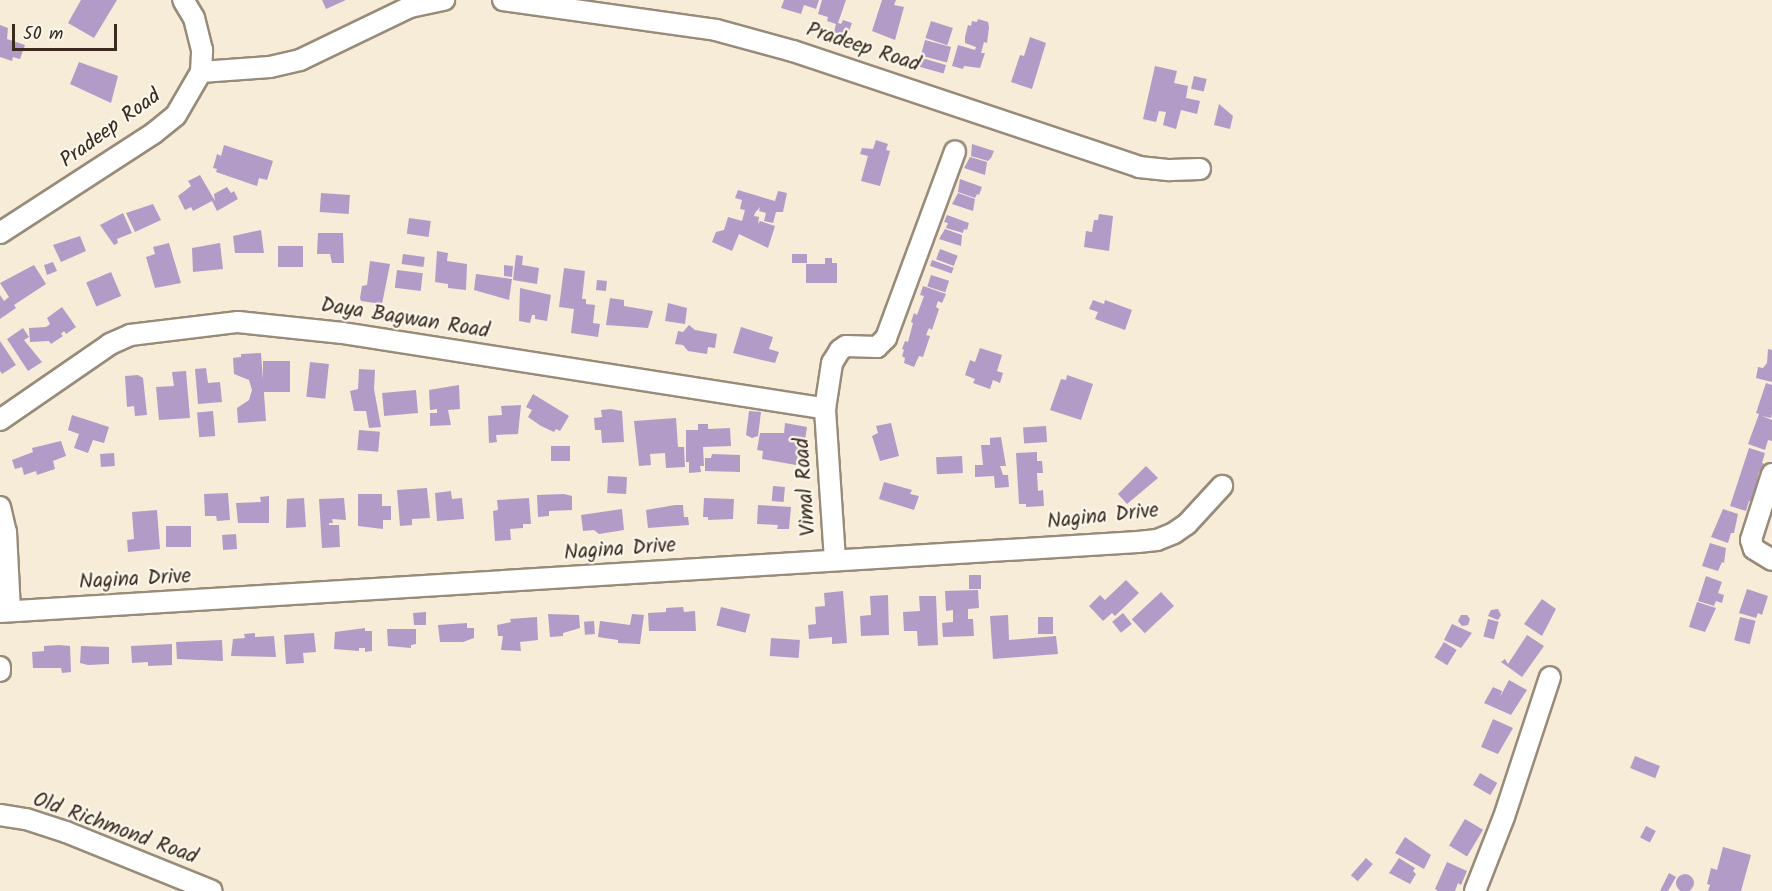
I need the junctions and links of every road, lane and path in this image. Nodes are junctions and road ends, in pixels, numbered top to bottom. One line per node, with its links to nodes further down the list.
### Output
1 (184, 0): 4 (street)
2 (444, 0): 4 (street)
3 (502, 0): 6 (street, Pradeep Road)
4 (201, 72): 7 (street, Pradeep Road)
5 (955, 151): 8 (street, Vimal Road)
6 (1200, 169)
7 (0, 233)
8 (825, 410): 9 (street, Daya Bagwan Road); 13 (street, Vimal Road)
9 (0, 420)
10 (1772, 474): 14 (street)
11 (1222, 486): 13 (street, Nagina Drive)
12 (0, 507): 15 (street)
13 (836, 560): 15 (street, Nagina Drive)
14 (1772, 560)
15 (5, 612)
16 (1550, 677): 19 (street)
17 (0, 815): 18 (street, Old Richmond Road)
18 (212, 891)
19 (1475, 891)

